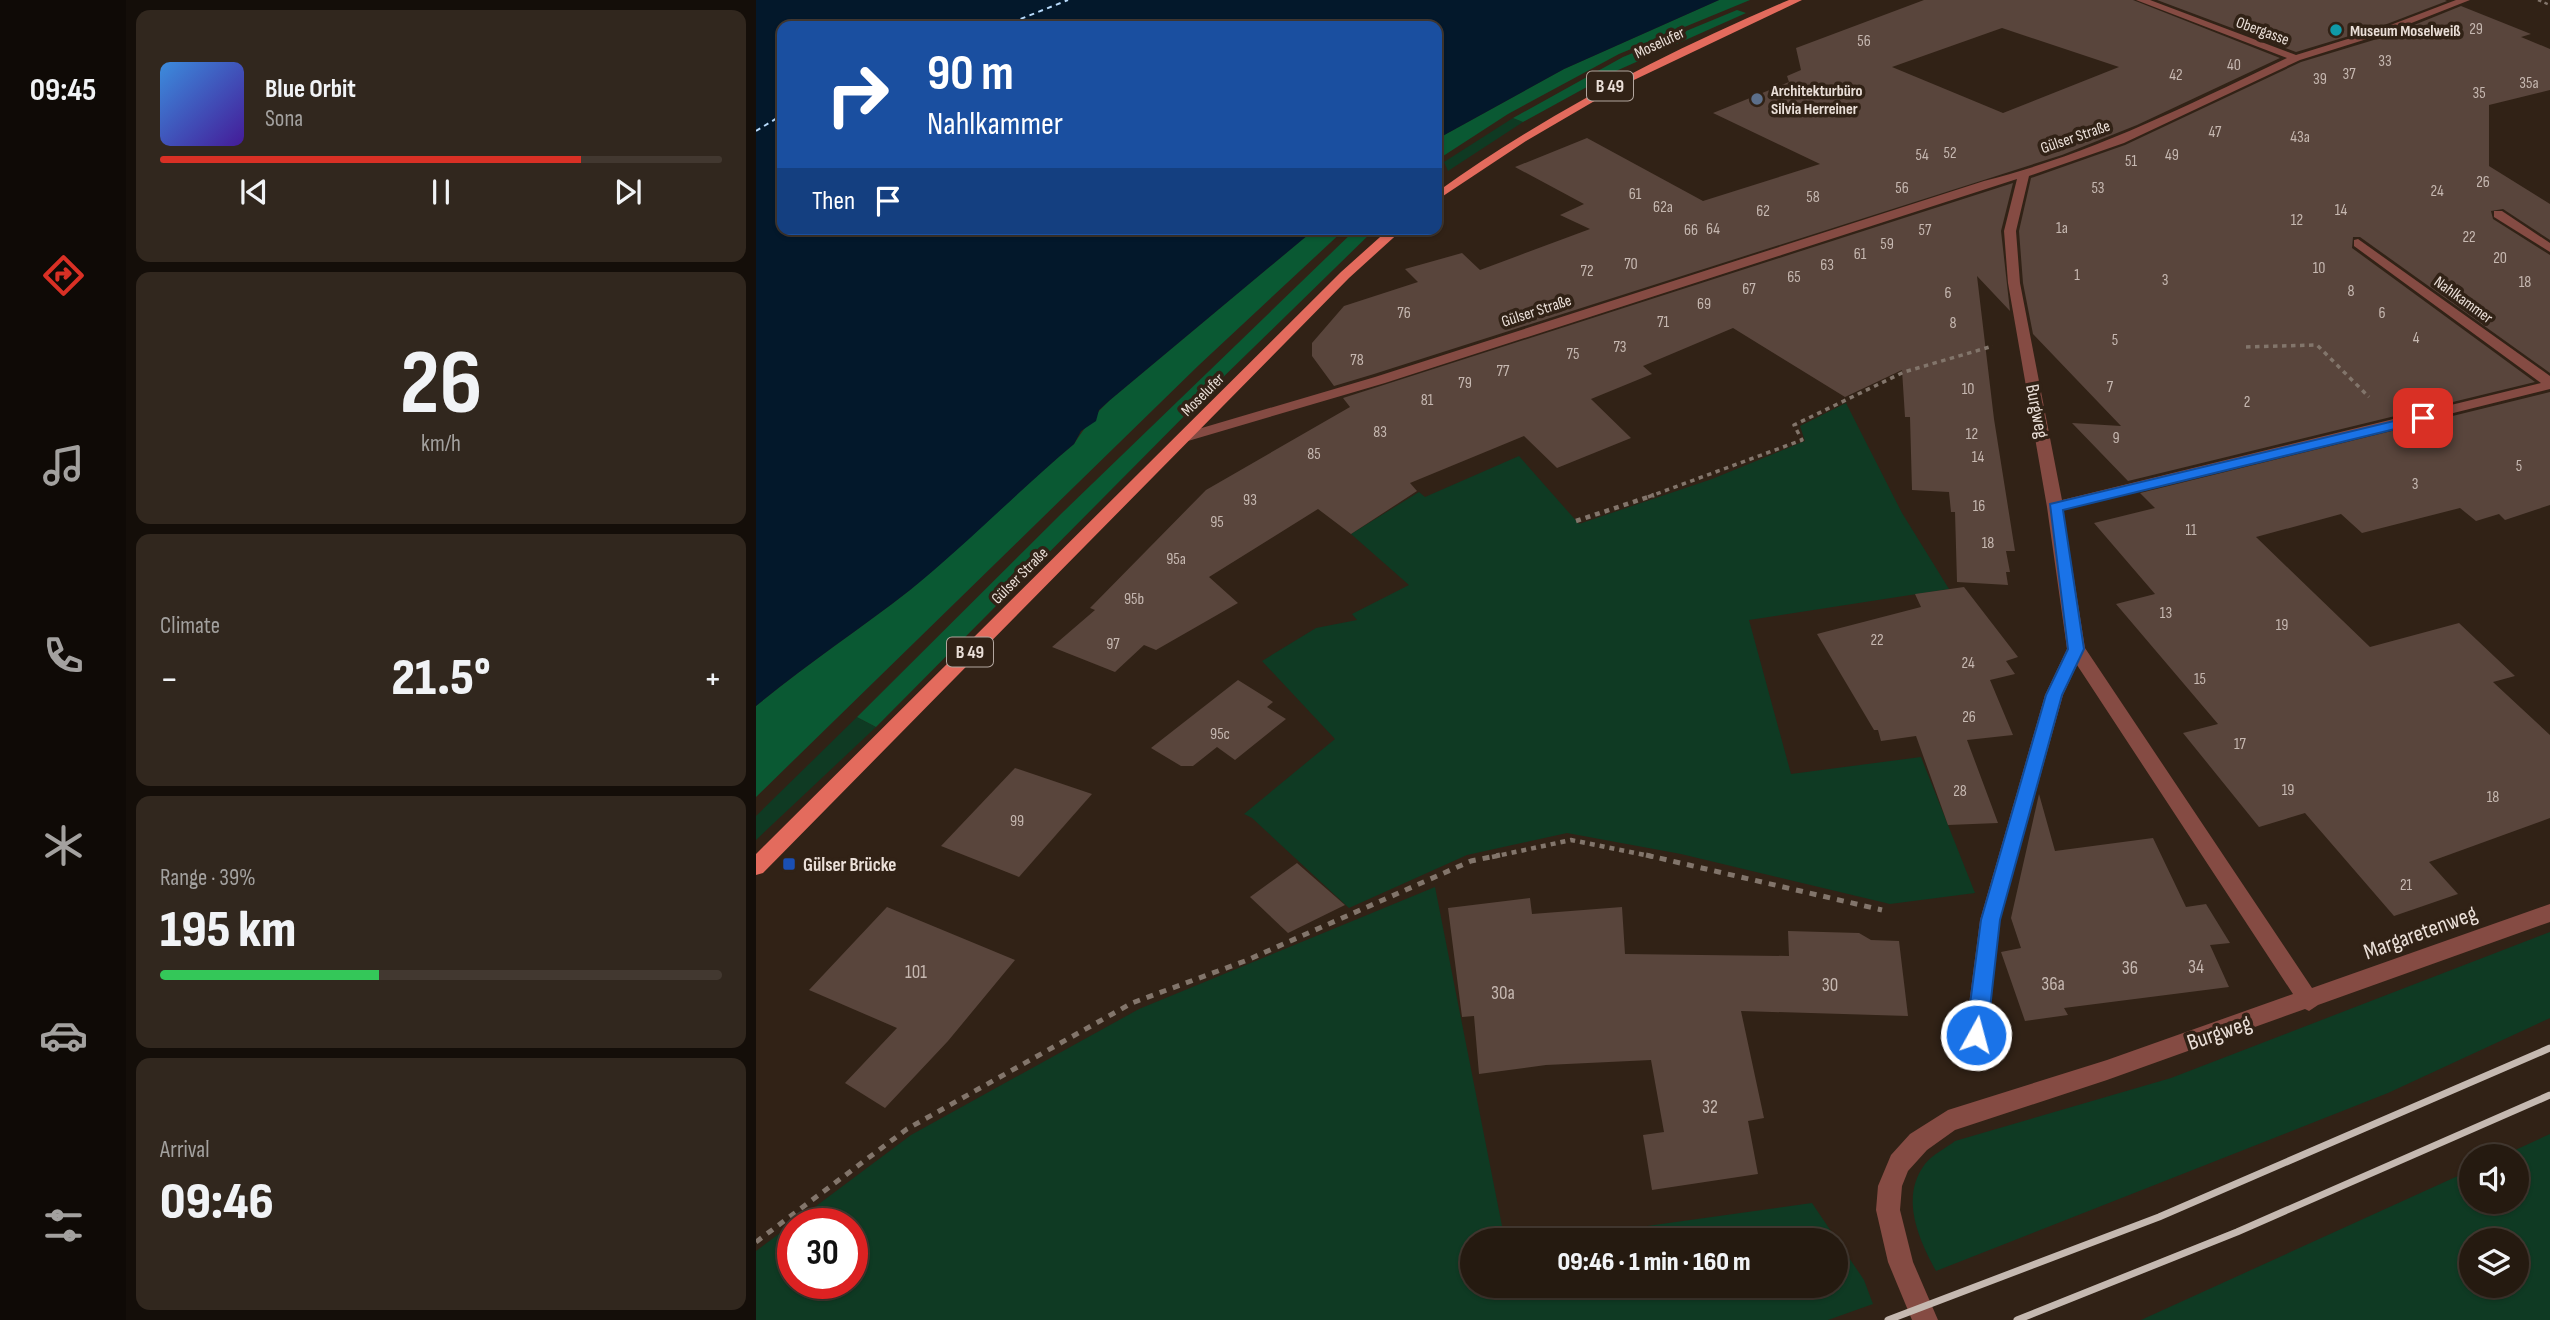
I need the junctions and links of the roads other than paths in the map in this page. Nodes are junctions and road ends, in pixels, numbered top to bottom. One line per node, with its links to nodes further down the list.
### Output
1 (1797, 0): 6 (main road, Moselufer / B 49)
2 (2141, 0): 4 (street, Obergasse)
3 (2465, 0): 4 (street, Gülser Straße)
4 (2296, 58): 5 (street, Gülser Straße)
5 (2024, 174): 12 (street, Gülser Straße); 13 (street, Burgweg)
6 (1442, 193)
7 (2498, 214): 10 (street)
8 (1390, 235): 12 (main road, Moselufer / B 49)
9 (2358, 243): 11 (street, Nahlkammer)
10 (2550, 248)
11 (2550, 384): 13 (street, Nahlkammer)
12 (1183, 438): 15 (main road, Gülser Straße / B 49)
13 (2055, 507): 14 (street, Burgweg)
14 (2076, 649): 17 (street, Burgweg); 18 (street)
15 (756, 867)
16 (2550, 913): 17 (street, Margaretenweg)
17 (2309, 1001): 19 (street, Burgweg)
18 (1976, 1035)
19 (1925, 1320)

